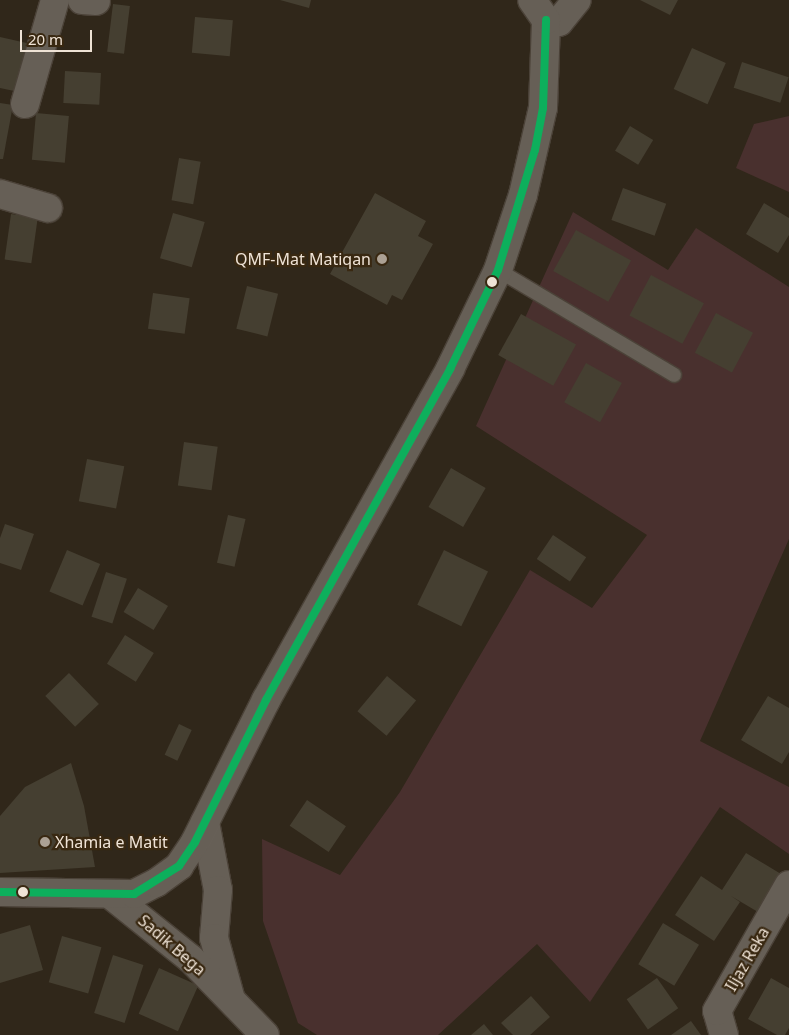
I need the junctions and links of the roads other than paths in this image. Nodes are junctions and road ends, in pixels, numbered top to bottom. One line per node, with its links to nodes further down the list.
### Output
1 (55, 0): 4 (street)
2 (577, 0): 3 (street)
3 (539, 10): 7 (street)
4 (25, 104)
5 (0, 194): 6 (street)
6 (48, 208)
7 (498, 270): 8 (lane); 9 (street)
8 (674, 375)
9 (205, 822): 12 (street); 13 (street, Sadik Bega)
10 (789, 885): 15 (street, Iljaz Reka)
11 (0, 892): 12 (street)
12 (111, 895): 13 (street, Sadik Bega)
13 (230, 998): 14 (street, Sadik Bega)
14 (265, 1035)
15 (724, 1035)

